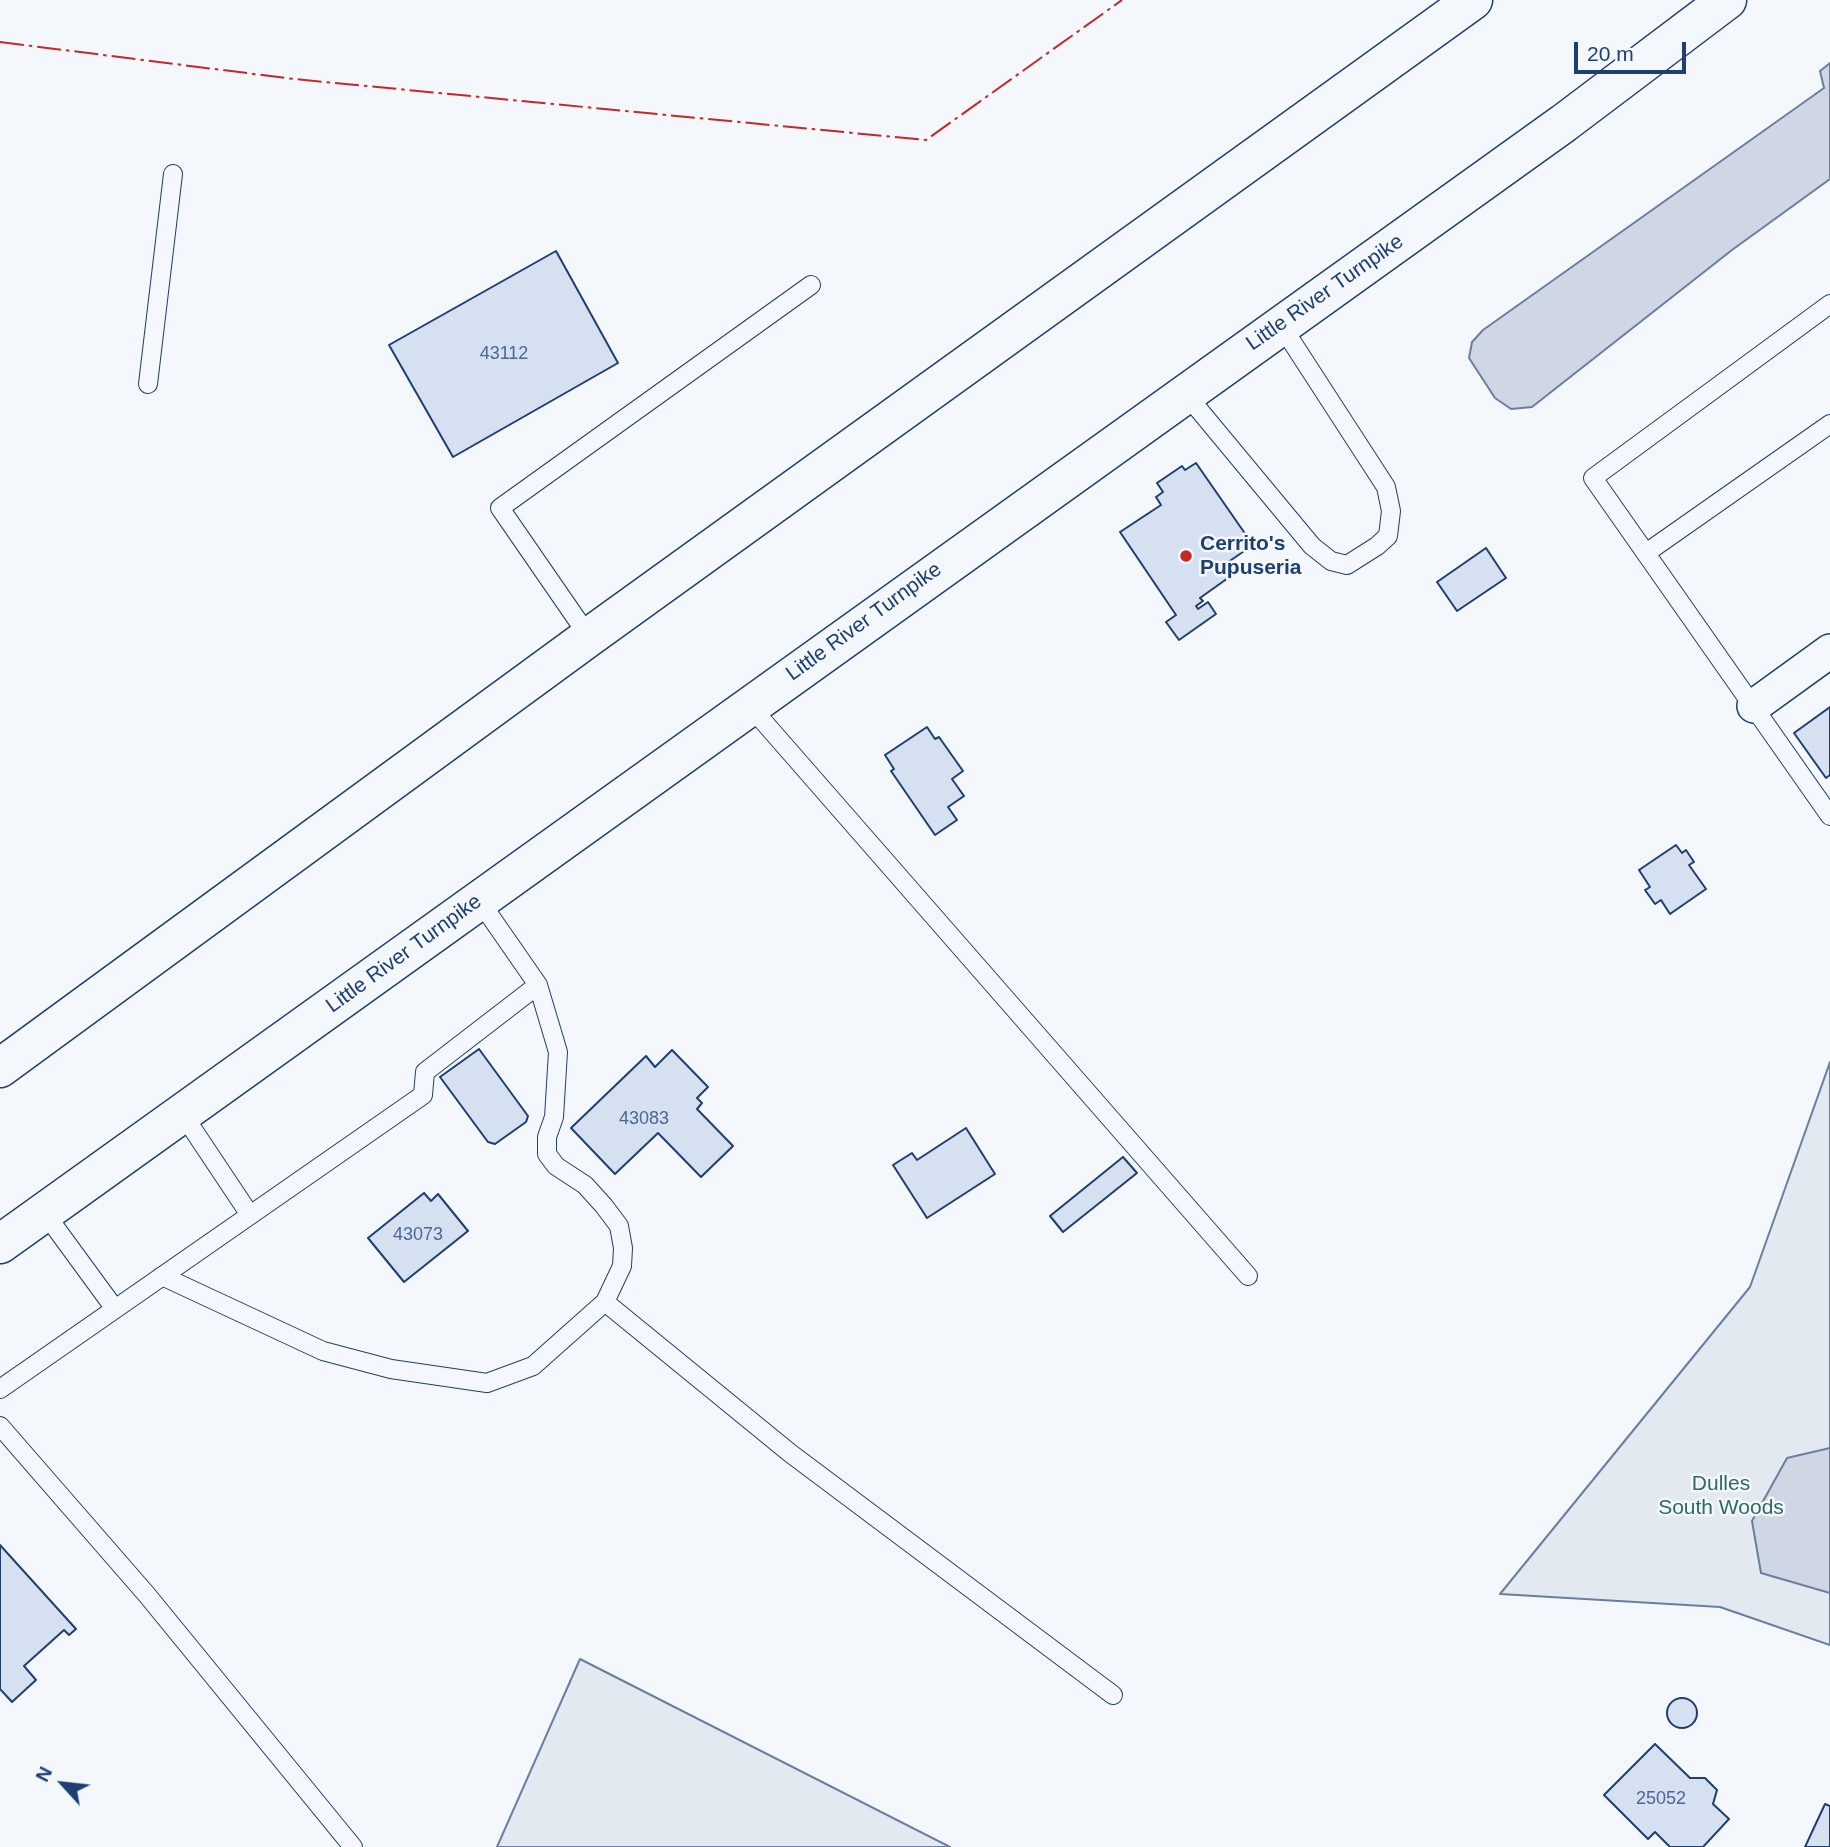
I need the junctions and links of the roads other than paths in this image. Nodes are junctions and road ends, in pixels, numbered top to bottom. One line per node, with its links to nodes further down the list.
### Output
1 (1473, 0): 11 (highway)
2 (1727, 0): 6 (highway, Little River Turnpike)
3 (173, 174): 7 (lane)
4 (811, 285): 11 (lane)
5 (1830, 304): 10 (lane)
6 (1281, 325): 8 (highway, Little River Turnpike); 8 (lane)
7 (148, 384)
8 (1185, 393): 13 (highway, Little River Turnpike)
9 (1830, 424): 10 (lane)
10 (1646, 553): 14 (lane)
11 (589, 637): 19 (highway)
12 (1830, 651): 14 (street)
13 (749, 705): 17 (highway, Little River Turnpike); 25 (lane)
14 (1754, 706): 15 (lane)
15 (1824, 795): 16 (lane)
16 (1830, 816)
17 (479, 900): 18 (lane); 20 (highway, Little River Turnpike)
18 (538, 985): 22 (lane); 26 (lane)
19 (0, 1068)
20 (182, 1113): 21 (highway, Little River Turnpike); 22 (lane)
21 (44, 1212): 23 (highway, Little River Turnpike); 27 (lane)
22 (250, 1215): 24 (lane)
23 (0, 1244)
24 (162, 1276): 26 (lane); 27 (lane)
25 (1248, 1276)
26 (605, 1302): 30 (lane)
27 (114, 1309): 28 (lane)
28 (0, 1389)
29 (0, 1426): 31 (lane)
30 (1113, 1695)
31 (353, 1847)

